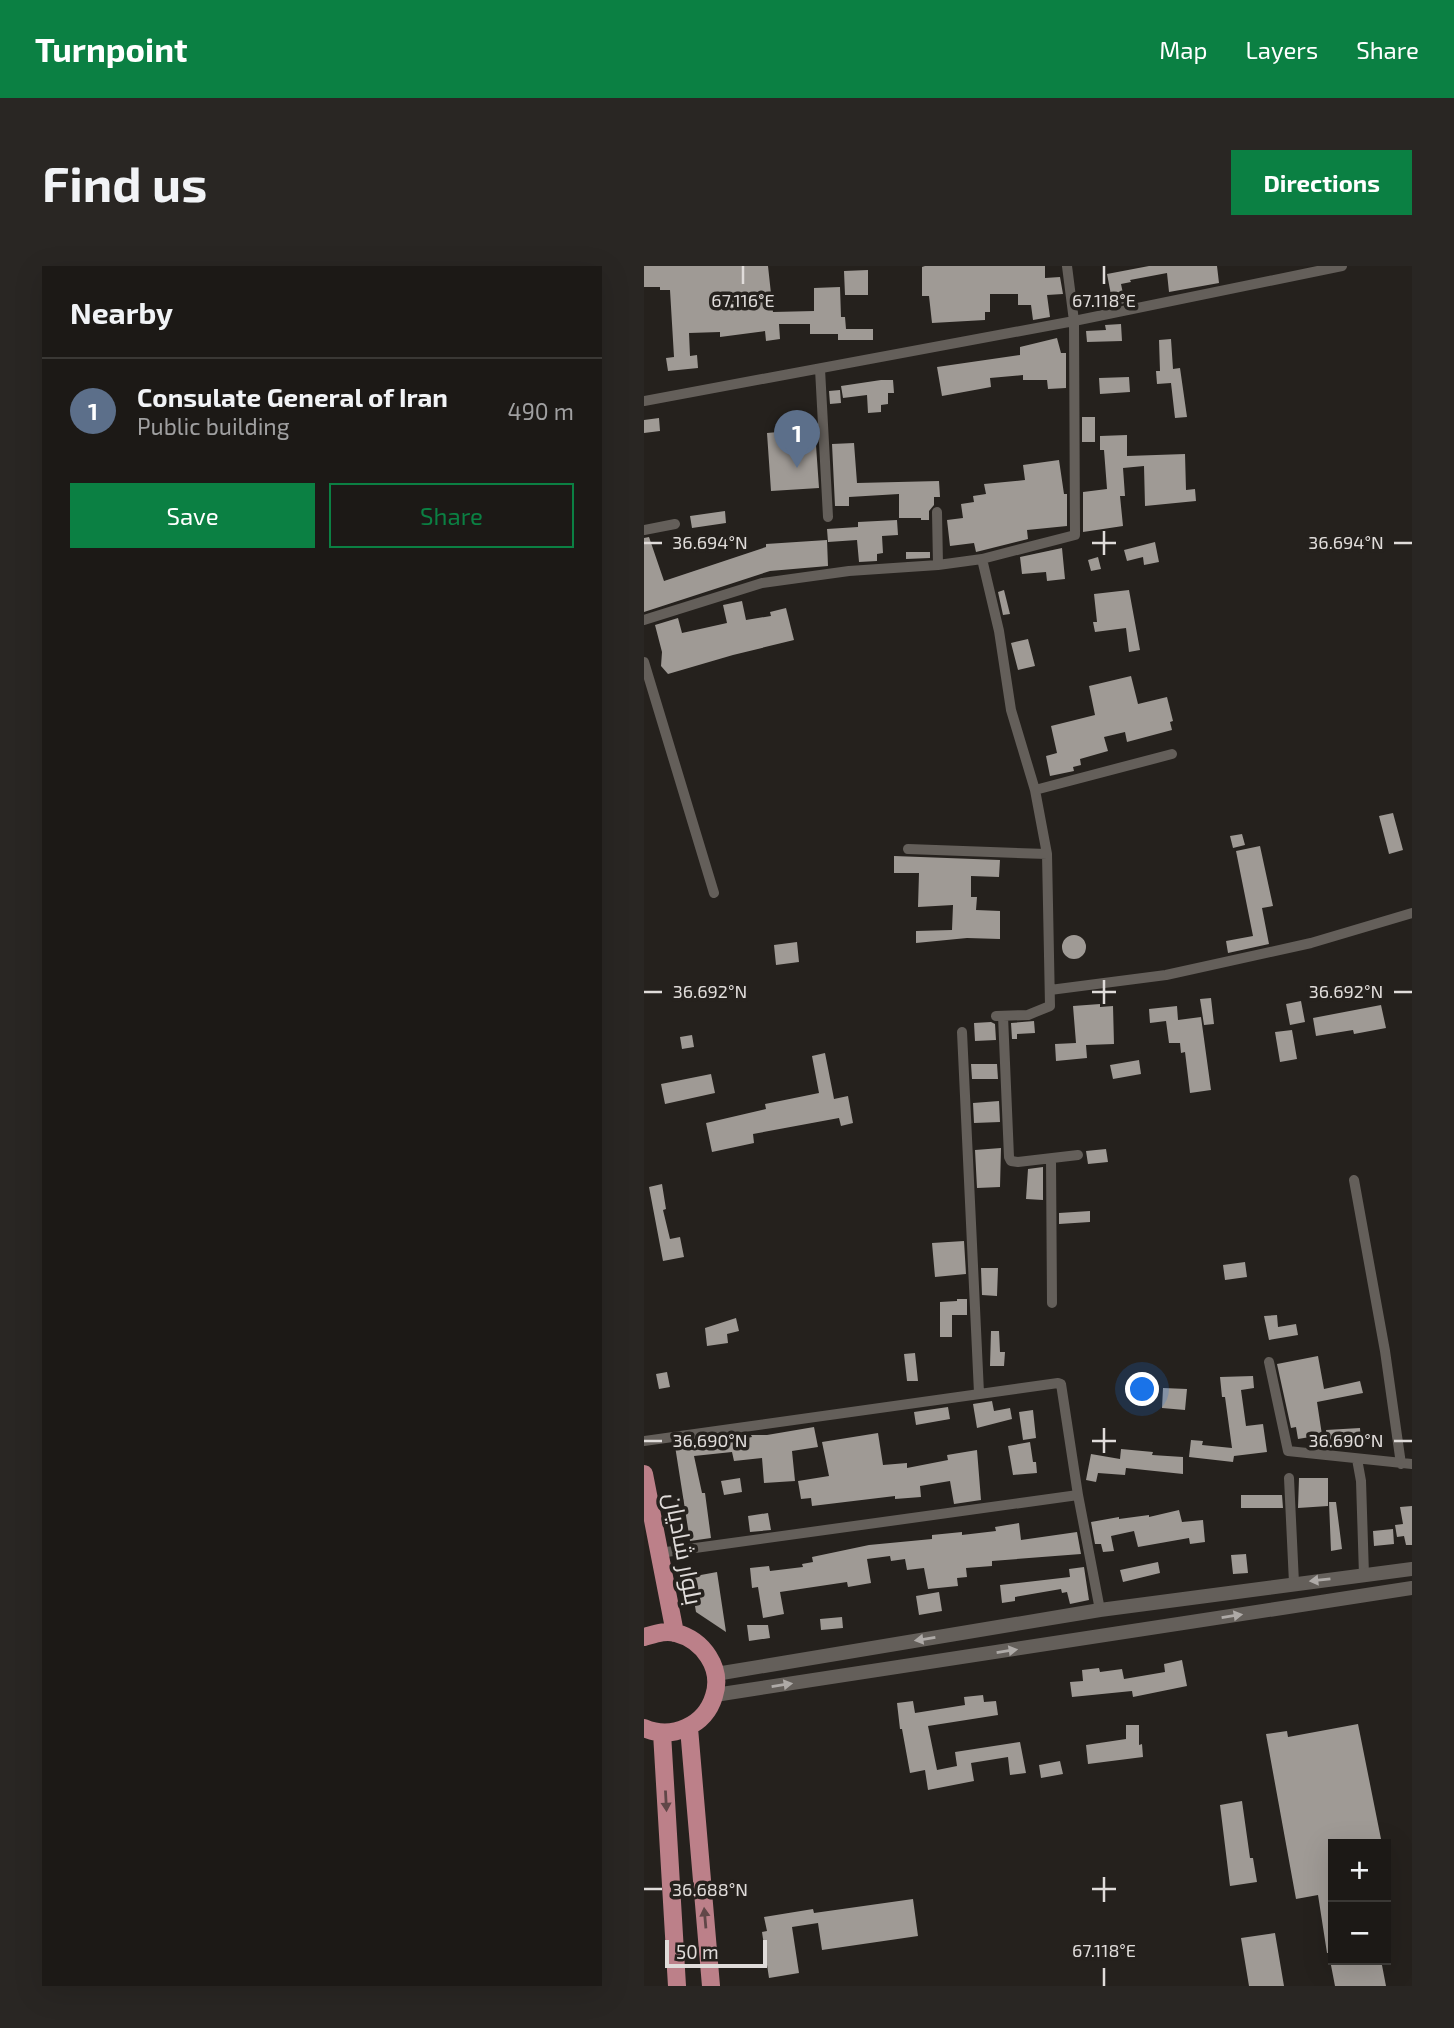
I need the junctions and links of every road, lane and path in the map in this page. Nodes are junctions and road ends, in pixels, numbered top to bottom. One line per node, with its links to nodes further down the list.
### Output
1 (1067, 266): 3 (street)
2 (1342, 266): 3 (street)
3 (1074, 321): 4 (street); 10 (street)
4 (820, 369): 5 (street); 7 (street)
5 (644, 401)
6 (937, 512): 11 (street)
7 (828, 517)
8 (675, 524): 9 (street)
9 (644, 530)
10 (982, 559): 11 (street); 15 (street)
11 (937, 565): 12 (street)
12 (644, 620)
13 (644, 662): 18 (street)
14 (1172, 754): 15 (street)
15 (1035, 790): 17 (street)
16 (908, 849): 17 (street)
17 (1047, 854): 20 (street)
18 (714, 893)
19 (1412, 913): 20 (street)
20 (1050, 990): 23 (street)
21 (962, 1032): 27 (street)
22 (1078, 1155): 23 (street)
23 (1051, 1159): 25 (street)
24 (1354, 1180): 30 (street)
25 (1052, 1303)
26 (1269, 1362): 29 (street)
27 (979, 1393): 28 (street); 33 (street)
28 (644, 1441)
29 (1357, 1459): 30 (street); 36 (street)
30 (1406, 1464)
31 (644, 1474): 34 (main road, بلوار شادیان)
32 (1289, 1478): 37 (street)
33 (1078, 1495): 34 (street); 39 (street)
34 (659, 1553): 40 (main road, بلوار شادیان)
35 (1412, 1569): 36 (street)
36 (1364, 1575): 37 (street, one-way to 37)
37 (1294, 1583): 39 (street)
38 (1412, 1590): 43 (street, one-way to 38)
39 (1100, 1610): 42 (street, one-way to 42)
40 (675, 1633): 41 (main road); 42 (main road)
41 (644, 1637)
42 (716, 1674): 43 (main road)
43 (715, 1695): 45 (main road)
44 (644, 1728): 46 (main road)
45 (689, 1728): 46 (main road); 48 (main road, one-way to 45)
46 (662, 1733): 47 (main road, one-way to 47)
47 (677, 1986)
48 (711, 1986)

